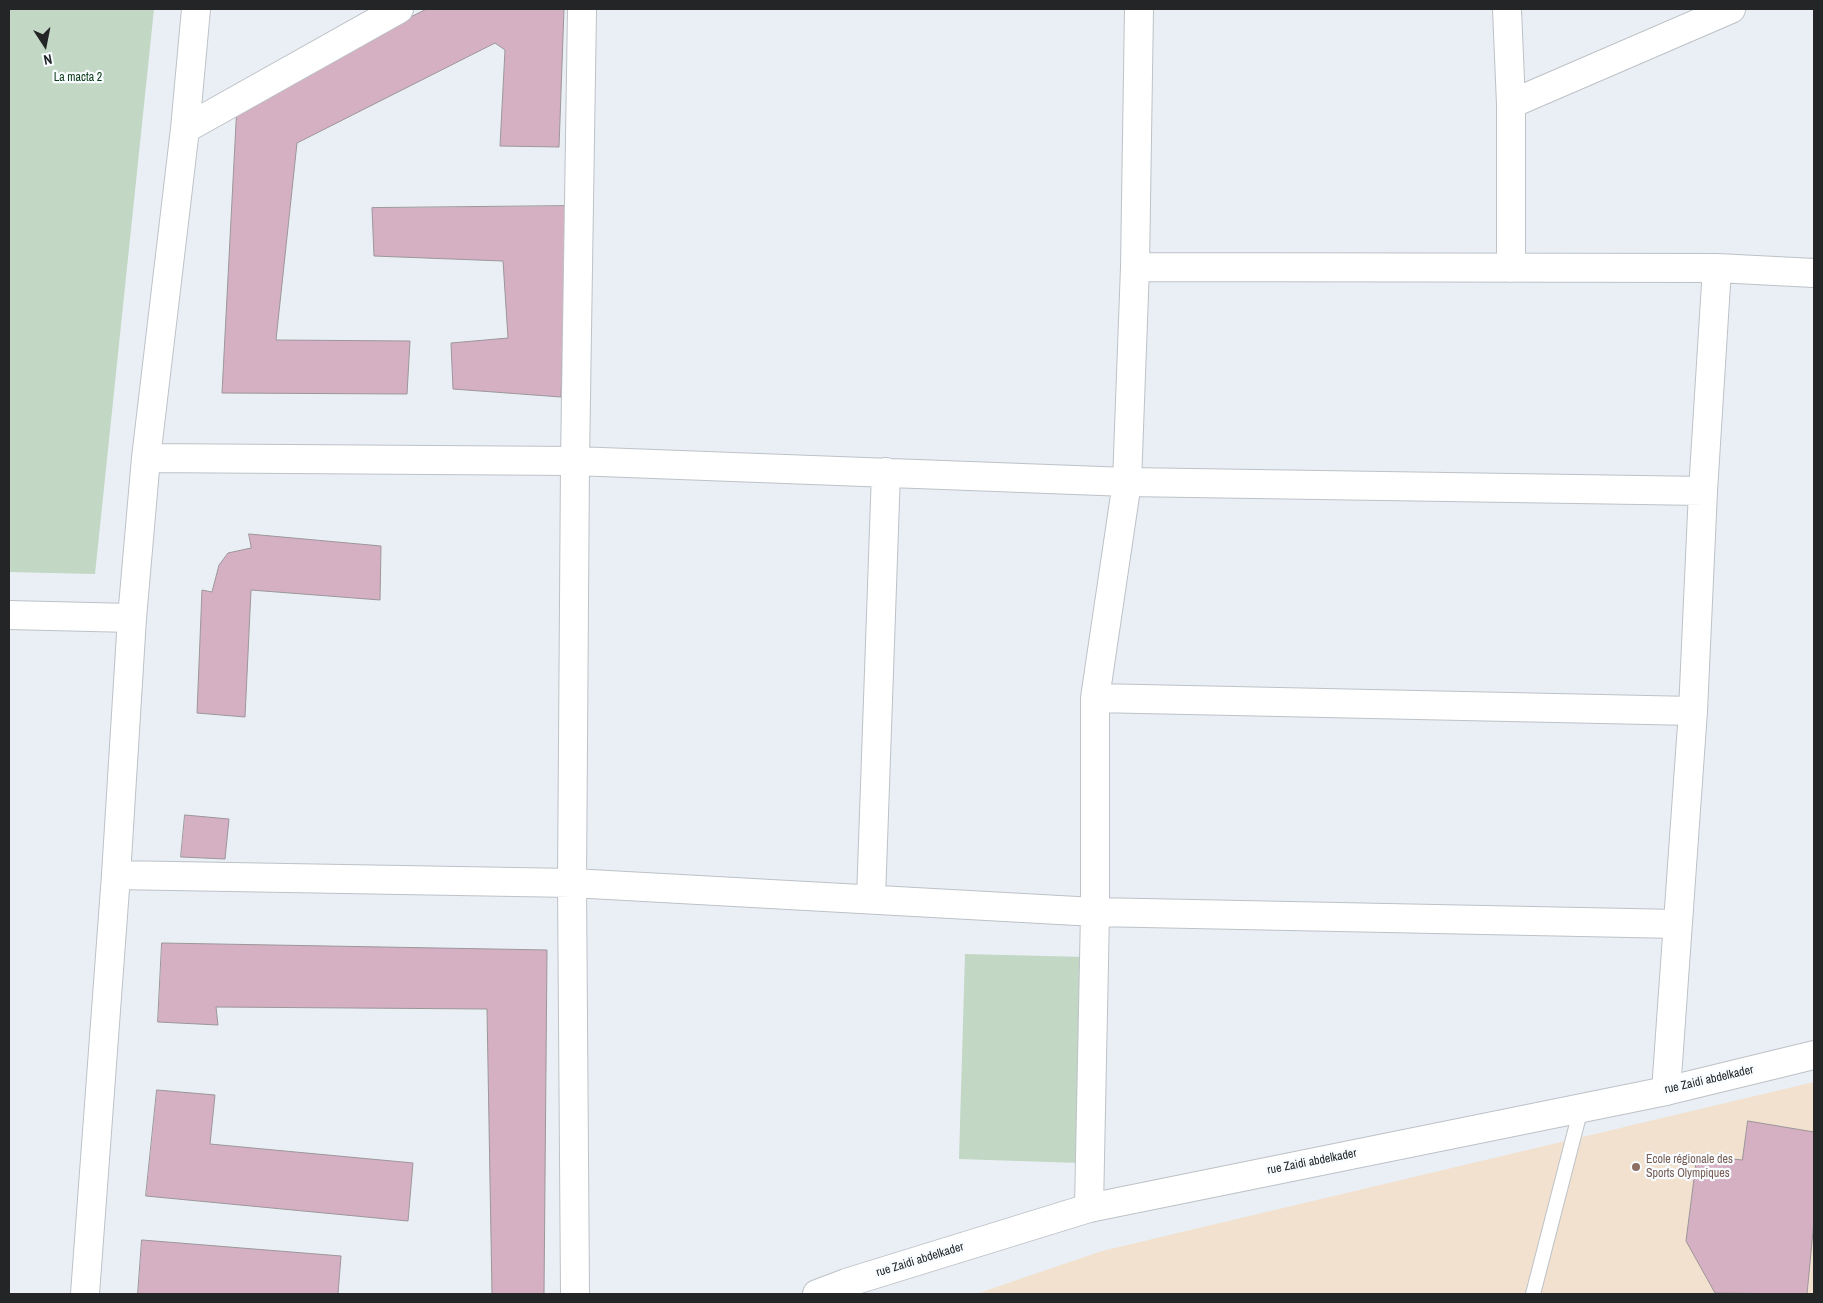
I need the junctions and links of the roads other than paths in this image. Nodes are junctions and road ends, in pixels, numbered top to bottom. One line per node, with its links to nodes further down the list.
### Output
1 (196, 9): 8 (street)
2 (399, 9): 8 (street)
3 (582, 9): 14 (street)
4 (1139, 9): 9 (street)
5 (1507, 9): 7 (street)
6 (1731, 9): 7 (street)
7 (1511, 104): 10 (street)
8 (185, 129): 13 (street)
9 (1136, 267): 10 (street); 16 (street)
10 (1511, 268): 11 (street)
11 (1717, 268): 12 (street); 17 (street)
12 (1814, 273)
13 (146, 458): 14 (street); 19 (street)
14 (575, 461): 15 (street); 23 (street)
15 (886, 472): 16 (street); 24 (street)
16 (1127, 482): 17 (street); 20 (street)
17 (1703, 491): 21 (street)
18 (9, 615): 19 (street)
19 (132, 618): 22 (street)
20 (1095, 698): 21 (street); 25 (street)
21 (1692, 711): 26 (street)
22 (116, 875): 23 (street); 31 (street)
23 (572, 883): 24 (street); 32 (street)
24 (870, 898): 25 (street)
25 (1095, 912): 26 (street); 30 (street)
26 (1678, 924): 28 (street)
27 (1814, 1055): 28 (street, rue Zaidi abdelkader)
28 (1666, 1091): 29 (street, rue Zaidi abdelkader)
29 (1581, 1108): 30 (street, rue Zaidi abdelkader); 34 (lane)
30 (1089, 1208): 33 (street, rue Zaidi abdelkader)
31 (85, 1294)
32 (575, 1294)
33 (817, 1294)
34 (1533, 1294)

